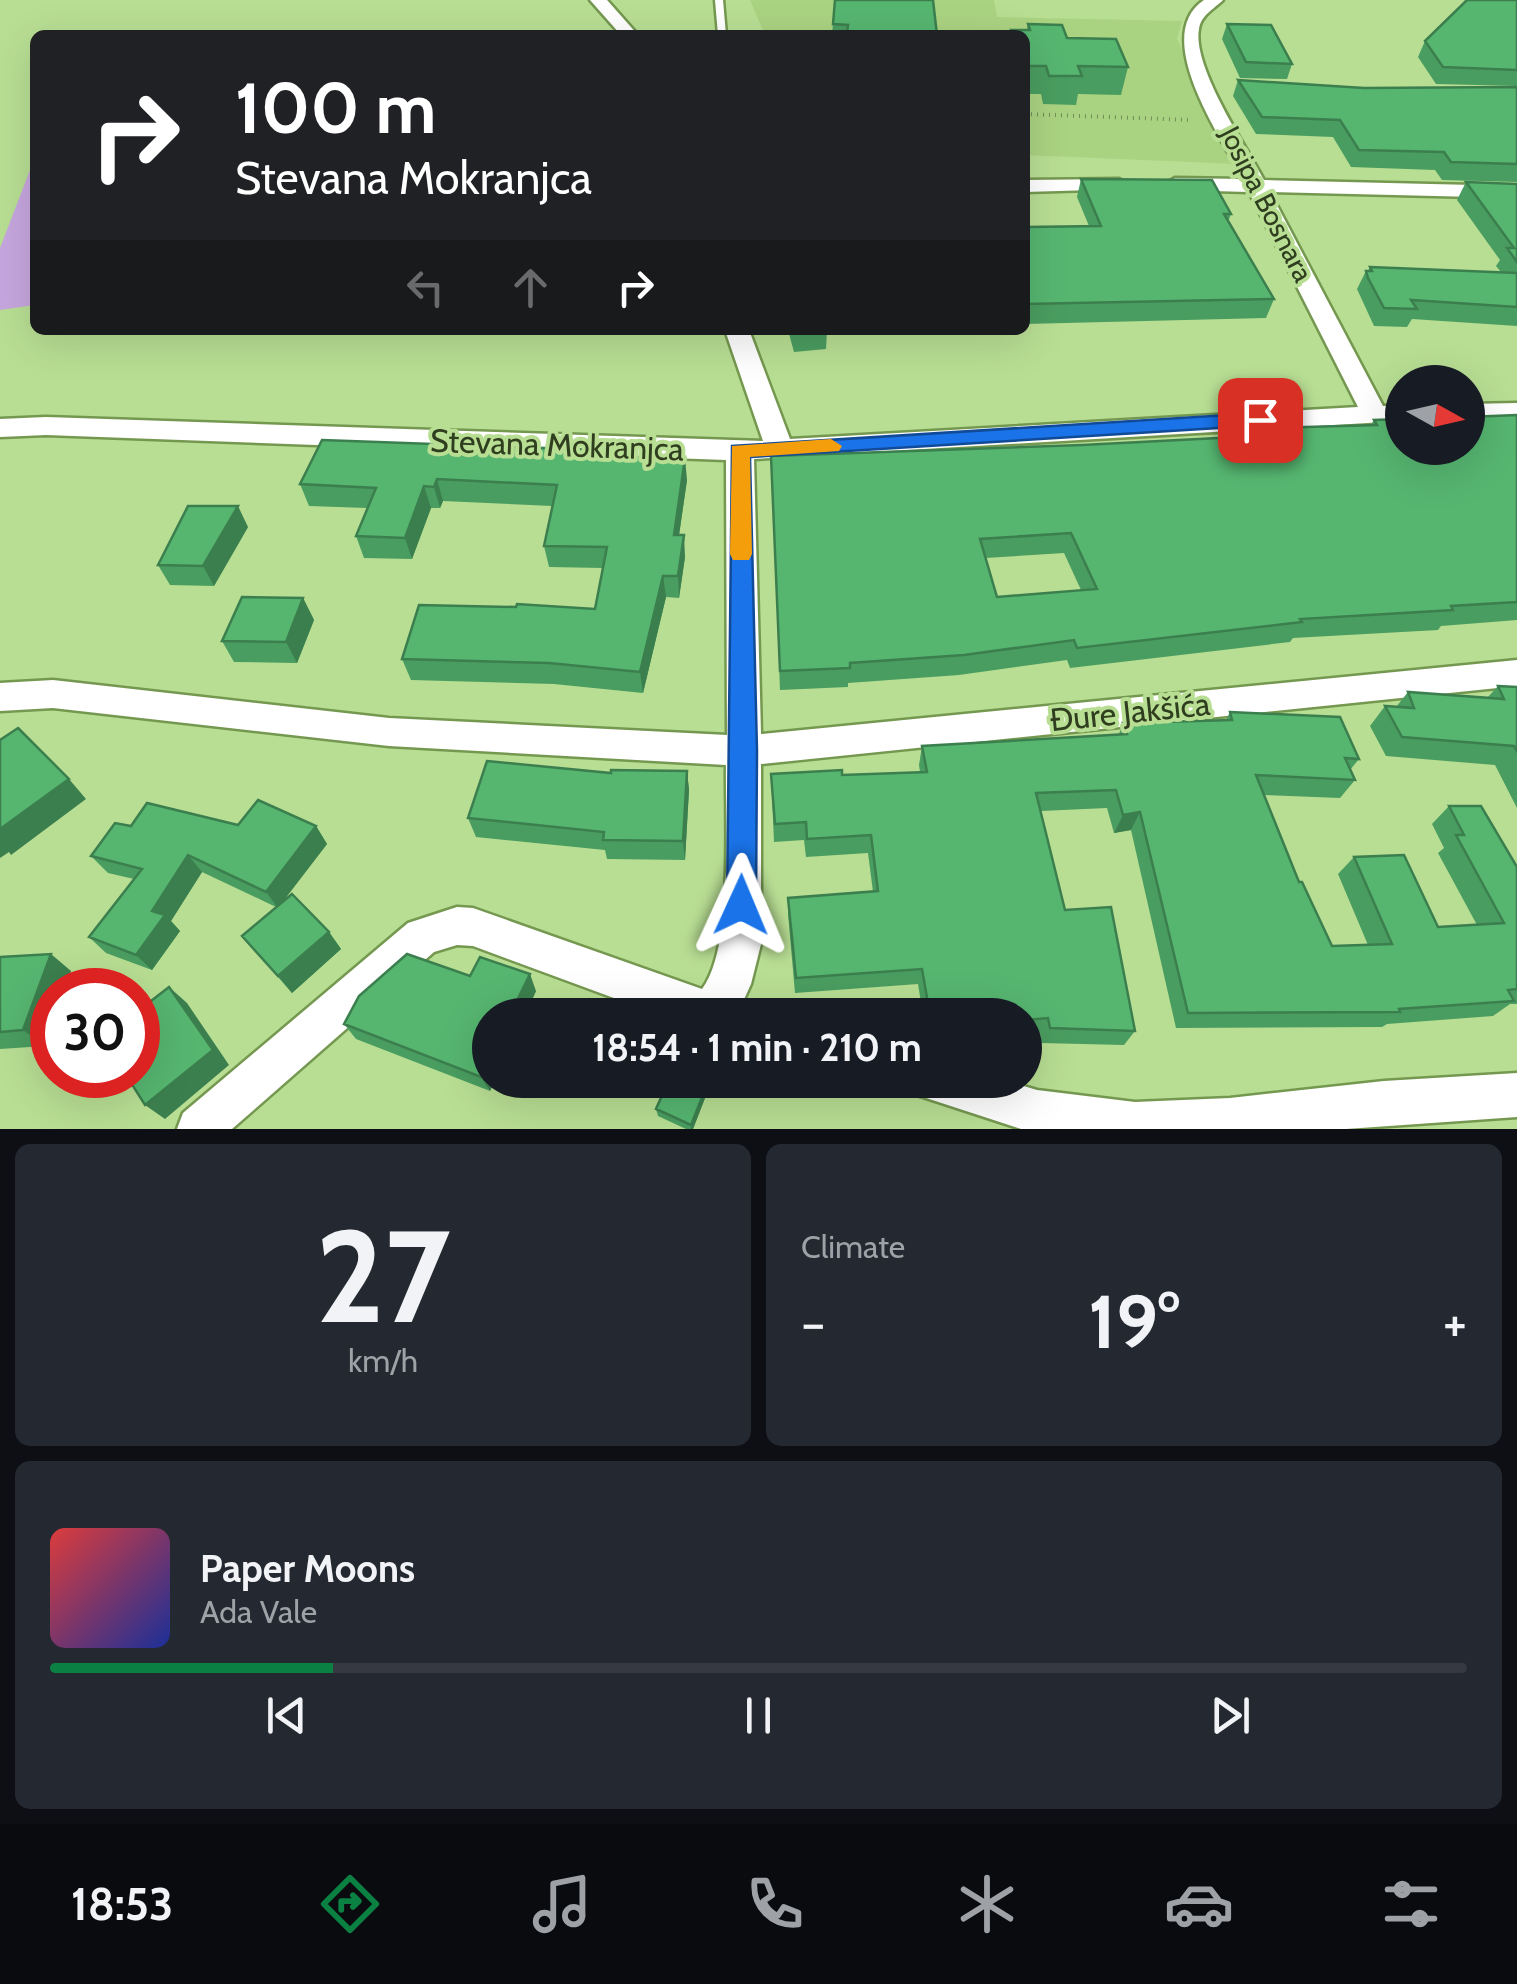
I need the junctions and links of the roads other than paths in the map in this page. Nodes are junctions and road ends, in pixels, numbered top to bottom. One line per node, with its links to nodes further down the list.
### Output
1 (598, 0): 4 (street)
2 (719, 0): 5 (lane)
3 (1213, 0): 6 (street, Josipa Bosnara)
4 (625, 30)
5 (722, 30)
6 (1256, 183): 7 (street); 8 (street); 12 (street, Josipa Bosnara)
7 (1030, 186)
8 (1517, 192)
9 (738, 335): 15 (street)
10 (1517, 411): 11 (street)
11 (1485, 412)
12 (1374, 413): 13 (street, Stevana Mokranjca); 15 (street, Stevana Mokranjca)
13 (1385, 413)
14 (0, 428): 16 (street, Stevana Mokranjca)
15 (778, 449): 16 (street, Stevana Mokranjca)
16 (740, 451): 19 (street)
17 (1517, 672): 19 (street, Đure Jakšića)
18 (0, 697): 19 (street, Đure Jakšića)
19 (744, 751): 21 (street)
20 (669, 998): 24 (street)
21 (723, 998)
22 (1517, 1095): 23 (street)
23 (992, 1098)
24 (199, 1129)

